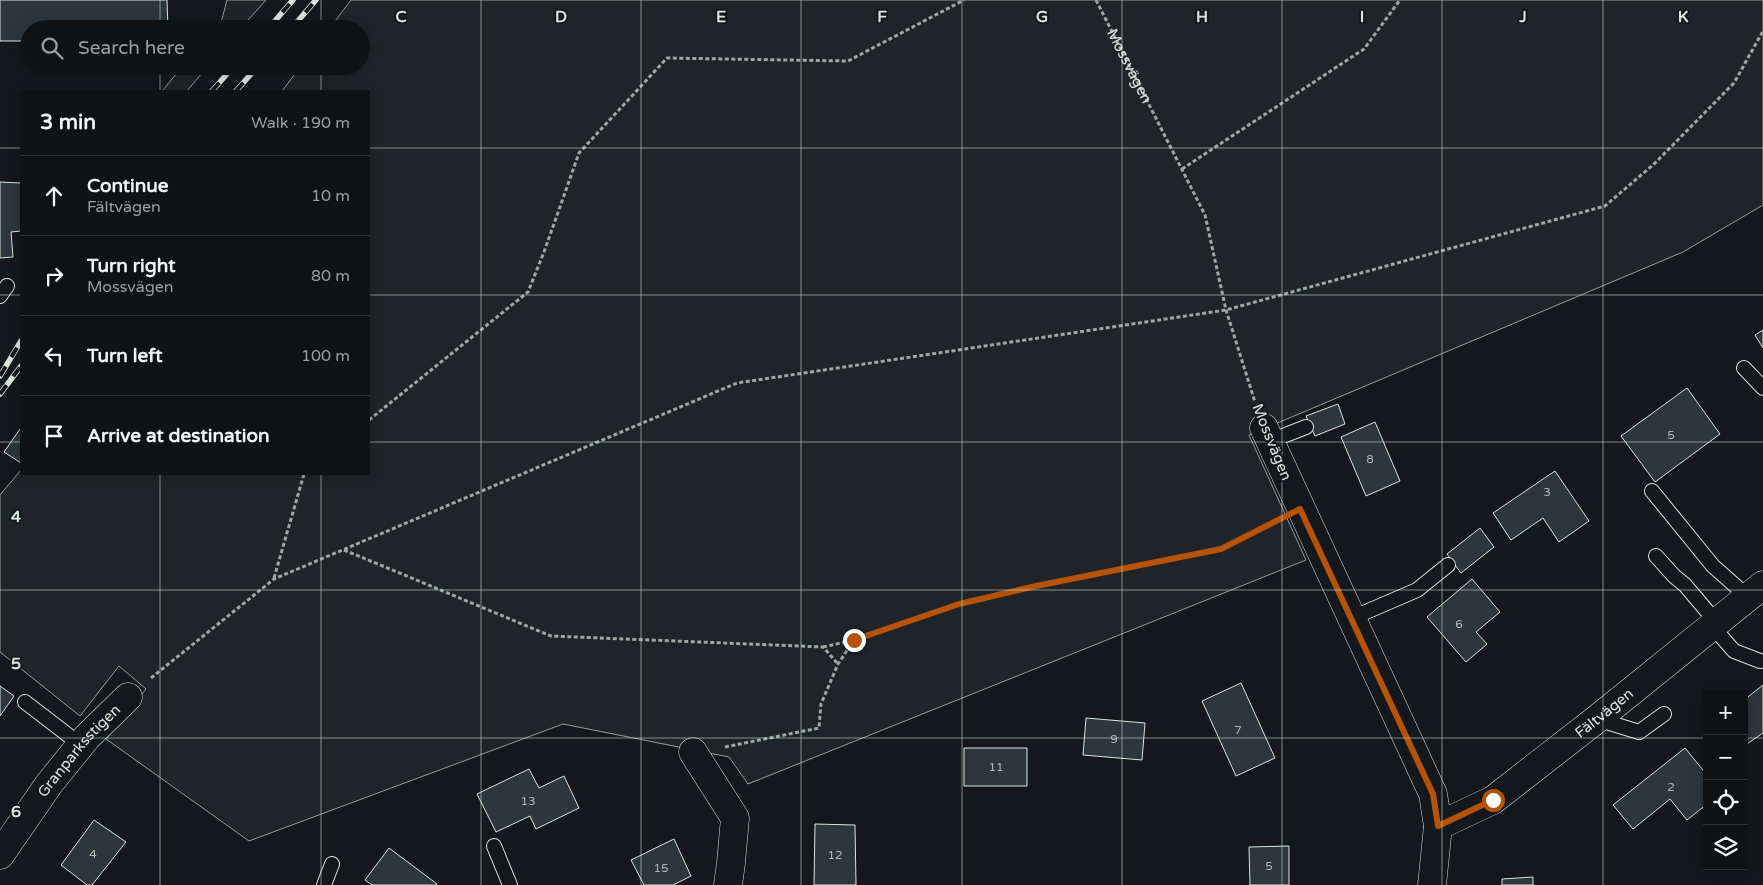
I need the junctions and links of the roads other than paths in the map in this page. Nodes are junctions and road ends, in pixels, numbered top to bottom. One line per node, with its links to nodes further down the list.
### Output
1 (1744, 368): 2 (lane)
2 (1763, 388)
3 (1306, 427): 4 (lane)
4 (1267, 434): 9 (street, Mossvägen)
5 (1652, 491): 8 (lane)
6 (1656, 556): 10 (lane)
7 (1448, 565): 9 (lane)
8 (1755, 591): 10 (street, Fältvägen)
9 (1352, 618): 18 (street, Mossvägen)
10 (1715, 624): 11 (lane); 15 (street, Fältvägen)
11 (1760, 661)
12 (128, 697): 16 (street, Granparksstigen)
13 (25, 702): 16 (lane)
14 (1664, 714): 15 (lane)
15 (1597, 719): 18 (street, Fältvägen)
16 (81, 745): 20 (street, Granparksstigen)
17 (692, 752): 24 (street)
18 (1438, 826): 25 (street, Mossvägen)
19 (494, 846): 23 (lane)
20 (0, 855)
21 (332, 864): 22 (lane)
22 (324, 885)
23 (510, 885)
24 (728, 885)
25 (1432, 885)

